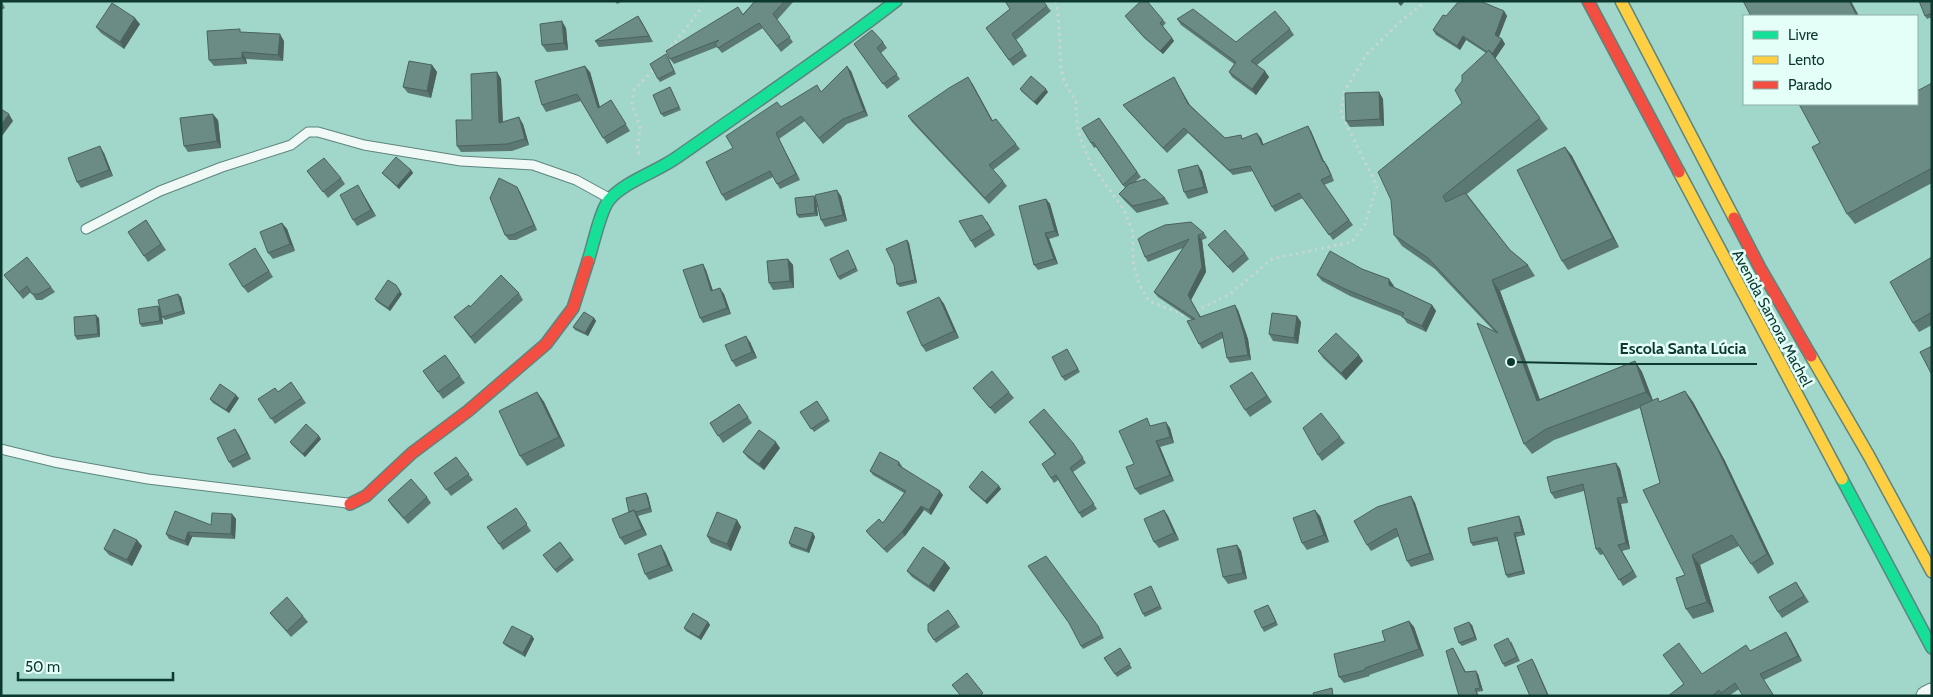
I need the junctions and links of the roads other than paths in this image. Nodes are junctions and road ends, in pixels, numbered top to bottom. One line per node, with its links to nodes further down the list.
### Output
1 (896, 1): 4 (main road)
2 (1588, 1): 9 (main road, Avenida Samora Machel)
3 (1621, 1): 8 (main road, Avenida Samora Machel)
4 (610, 198): 5 (lane); 7 (main road)
5 (86, 229)
6 (1, 449): 7 (lane)
7 (350, 504)
8 (1932, 572)
9 (1932, 648)
10 (1932, 693): 11 (street)
11 (1926, 696)

